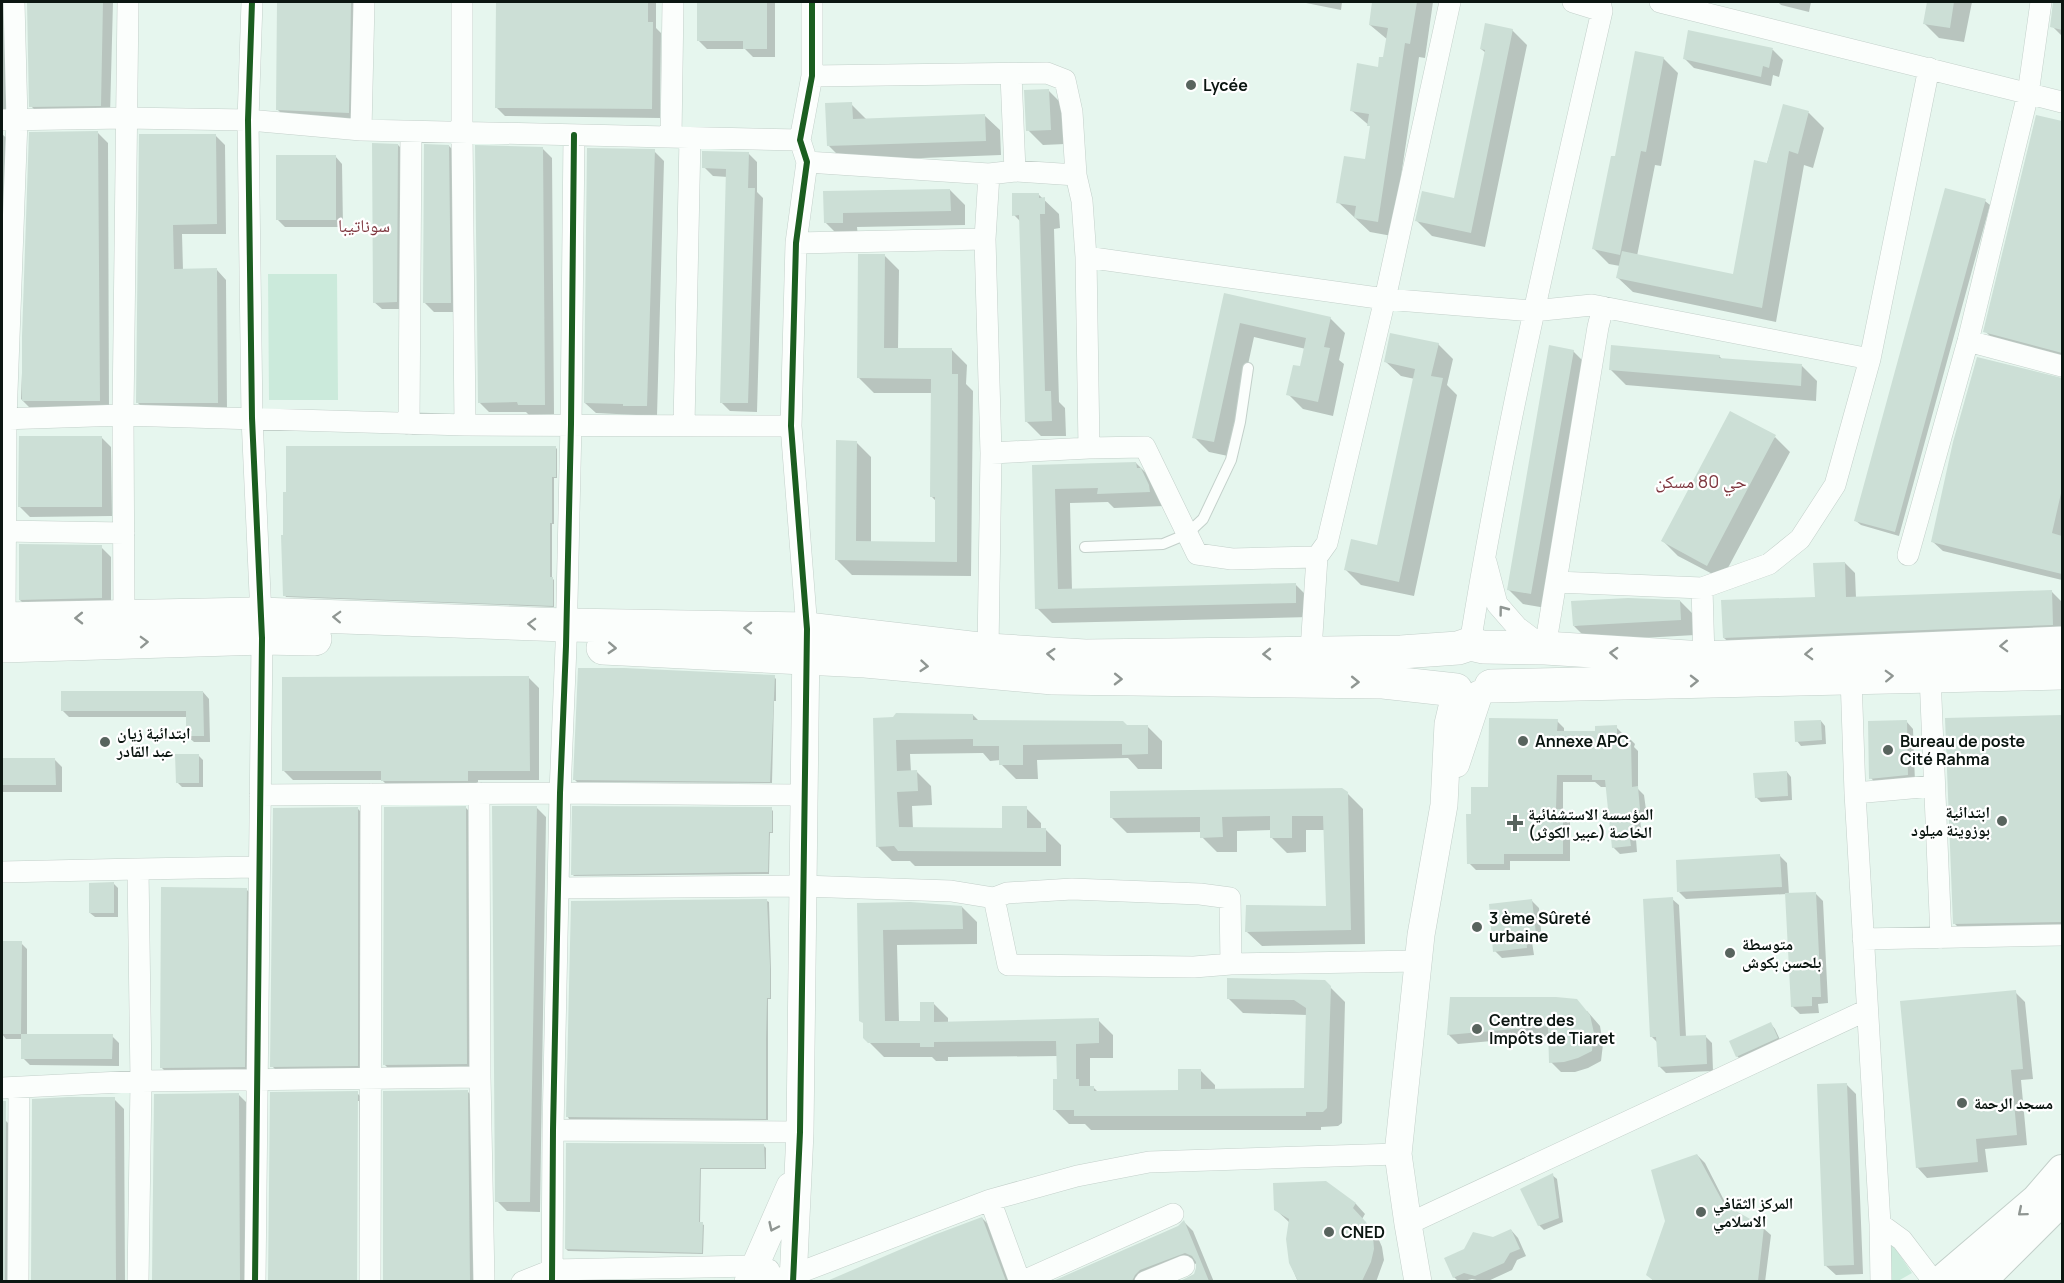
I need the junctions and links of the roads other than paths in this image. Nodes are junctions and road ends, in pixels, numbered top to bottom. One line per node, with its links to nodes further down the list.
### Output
1 (14, 2): 19 (street)
2 (128, 2): 18 (street)
3 (252, 2): 20 (street)
4 (364, 2): 21 (street)
5 (462, 2): 23 (street)
6 (673, 2): 25 (street)
7 (812, 2): 15 (street)
8 (1450, 2): 34 (street)
9 (1573, 2): 12 (street)
10 (1660, 2): 13 (street)
11 (2041, 2): 16 (street)
12 (1601, 6): 36 (street)
13 (1929, 68): 16 (street); 38 (street)
14 (1011, 75): 15 (street); 28 (street); 30 (street)
15 (812, 76): 26 (street)
16 (2028, 94): 17 (street); 37 (street)
17 (2062, 102)
18 (125, 118): 19 (street); 20 (street); 41 (street)
19 (9, 120): 43 (street)
20 (248, 120): 21 (street); 42 (street)
21 (361, 130): 22 (street)
22 (411, 132): 23 (street); 44 (street)
23 (462, 132): 24 (street); 46 (street)
24 (573, 135): 25 (street); 45 (street)
25 (680, 137): 26 (street); 47 (street)
26 (800, 140): 27 (street)
27 (807, 162): 29 (street); 32 (street)
28 (1015, 171): 29 (street); 30 (street)
29 (989, 174): 31 (street)
30 (1076, 175): 33 (street)
31 (985, 239): 32 (street); 50 (street)
32 (796, 243): 48 (street)
33 (1086, 257): 34 (street); 49 (street)
34 (1385, 299): 36 (street); 57 (street)
35 (1603, 308): 36 (street); 38 (street); 58 (street)
36 (1533, 311): 56 (street)
37 (1968, 341): 39 (street); 55 (street)
38 (1870, 359): 59 (street)
39 (2062, 366)
40 (1248, 368): 53 (lane)
41 (123, 415): 42 (street); 43 (street); 52 (street)
42 (252, 418): 44 (street); 61 (street)
43 (4, 419): 51 (street)
44 (409, 424): 46 (street)
45 (570, 424): 46 (street); 47 (street); 63 (street)
46 (465, 425)
47 (684, 425): 48 (street)
48 (790, 426): 64 (street)
49 (1089, 448): 50 (street); 53 (street)
50 (991, 453): 68 (street)
51 (3, 531): 52 (street); 62 (street)
52 (124, 533): 60 (street)
53 (1187, 534): 54 (lane); 57 (street)
54 (1085, 547)
55 (1908, 555)
56 (1484, 556): 66 (street); 67 (street, one-way to 56)
57 (1317, 557): 70 (street)
58 (1556, 582): 59 (street); 67 (street)
59 (1702, 588): 69 (street)
60 (124, 617): 61 (main road); 62 (main road, one-way to 62)
61 (261, 626): 62 (main road, one-way to 61); 63 (main road); 80 (street)
62 (2, 628)
63 (566, 636): 64 (main road); 77 (street)
64 (806, 643): 68 (main road); 70 (main road, one-way to 70); 81 (street)
65 (2062, 643): 69 (main road, one-way to 69)
66 (1470, 646): 67 (main road); 70 (main road); 74 (main road); 74 (main road)
67 (1545, 648): 69 (main road, one-way to 67)
68 (988, 650): 70 (main road, one-way to 68)
69 (1704, 658)
70 (1310, 668): 74 (main road, one-way to 74)
71 (2062, 673): 72 (main road)
72 (1930, 675): 73 (main road, one-way to 72); 75 (street)
73 (1851, 677): 74 (main road, one-way to 73); 78 (street)
74 (1464, 689): 82 (street); 82 (street)
75 (1933, 786): 78 (street); 90 (street)
76 (479, 793): 77 (street); 79 (street); 95 (street)
77 (560, 793): 81 (street); 87 (street)
78 (1855, 793): 91 (street)
79 (371, 794): 80 (street); 97 (street)
80 (261, 795): 83 (street)
81 (803, 795): 86 (street)
82 (1444, 805): 92 (street)
83 (259, 867): 84 (street); 96 (street)
84 (138, 869): 85 (street); 98 (street)
85 (2, 872)
86 (802, 886): 87 (street); 88 (street); 101 (street)
87 (558, 888): 100 (street)
88 (994, 898): 93 (street); 93 (street)
89 (2062, 935): 90 (street)
90 (1941, 938): 91 (street)
91 (1863, 939): 94 (street)
92 (1419, 961): 93 (street); 102 (street)
93 (1231, 964)
94 (1867, 1010): 107 (street); 108 (street)
95 (480, 1077): 97 (street); 117 (street)
96 (257, 1079): 97 (street); 98 (street); 115 (street)
97 (371, 1079): 116 (street)
98 (141, 1081): 99 (street); 114 (street)
99 (10, 1088): 113 (street)
100 (553, 1130): 101 (street); 110 (street)
101 (800, 1132): 111 (street, one-way to 111); 112 (street)
102 (1398, 1154): 105 (street); 107 (street)
103 (2062, 1170): 124 (main road, one-way to 124)
104 (2062, 1199): 125 (main road)
105 (990, 1200): 112 (street); 119 (street)
106 (1173, 1214): 119 (street)
107 (1408, 1224): 121 (street)
108 (1880, 1224): 122 (street); 123 (street)
109 (1184, 1266): 120 (street)
110 (552, 1276): 111 (street); 118 (street)
111 (755, 1276): 112 (street)
112 (793, 1278)
113 (18, 1281)
114 (138, 1281)
115 (255, 1281)
116 (370, 1281)
117 (484, 1281)
118 (522, 1281)
119 (1021, 1281)
120 (1145, 1281)
121 (1418, 1281)
122 (1881, 1281)
123 (1934, 1281)
124 (1940, 1281)
125 (1980, 1281)

